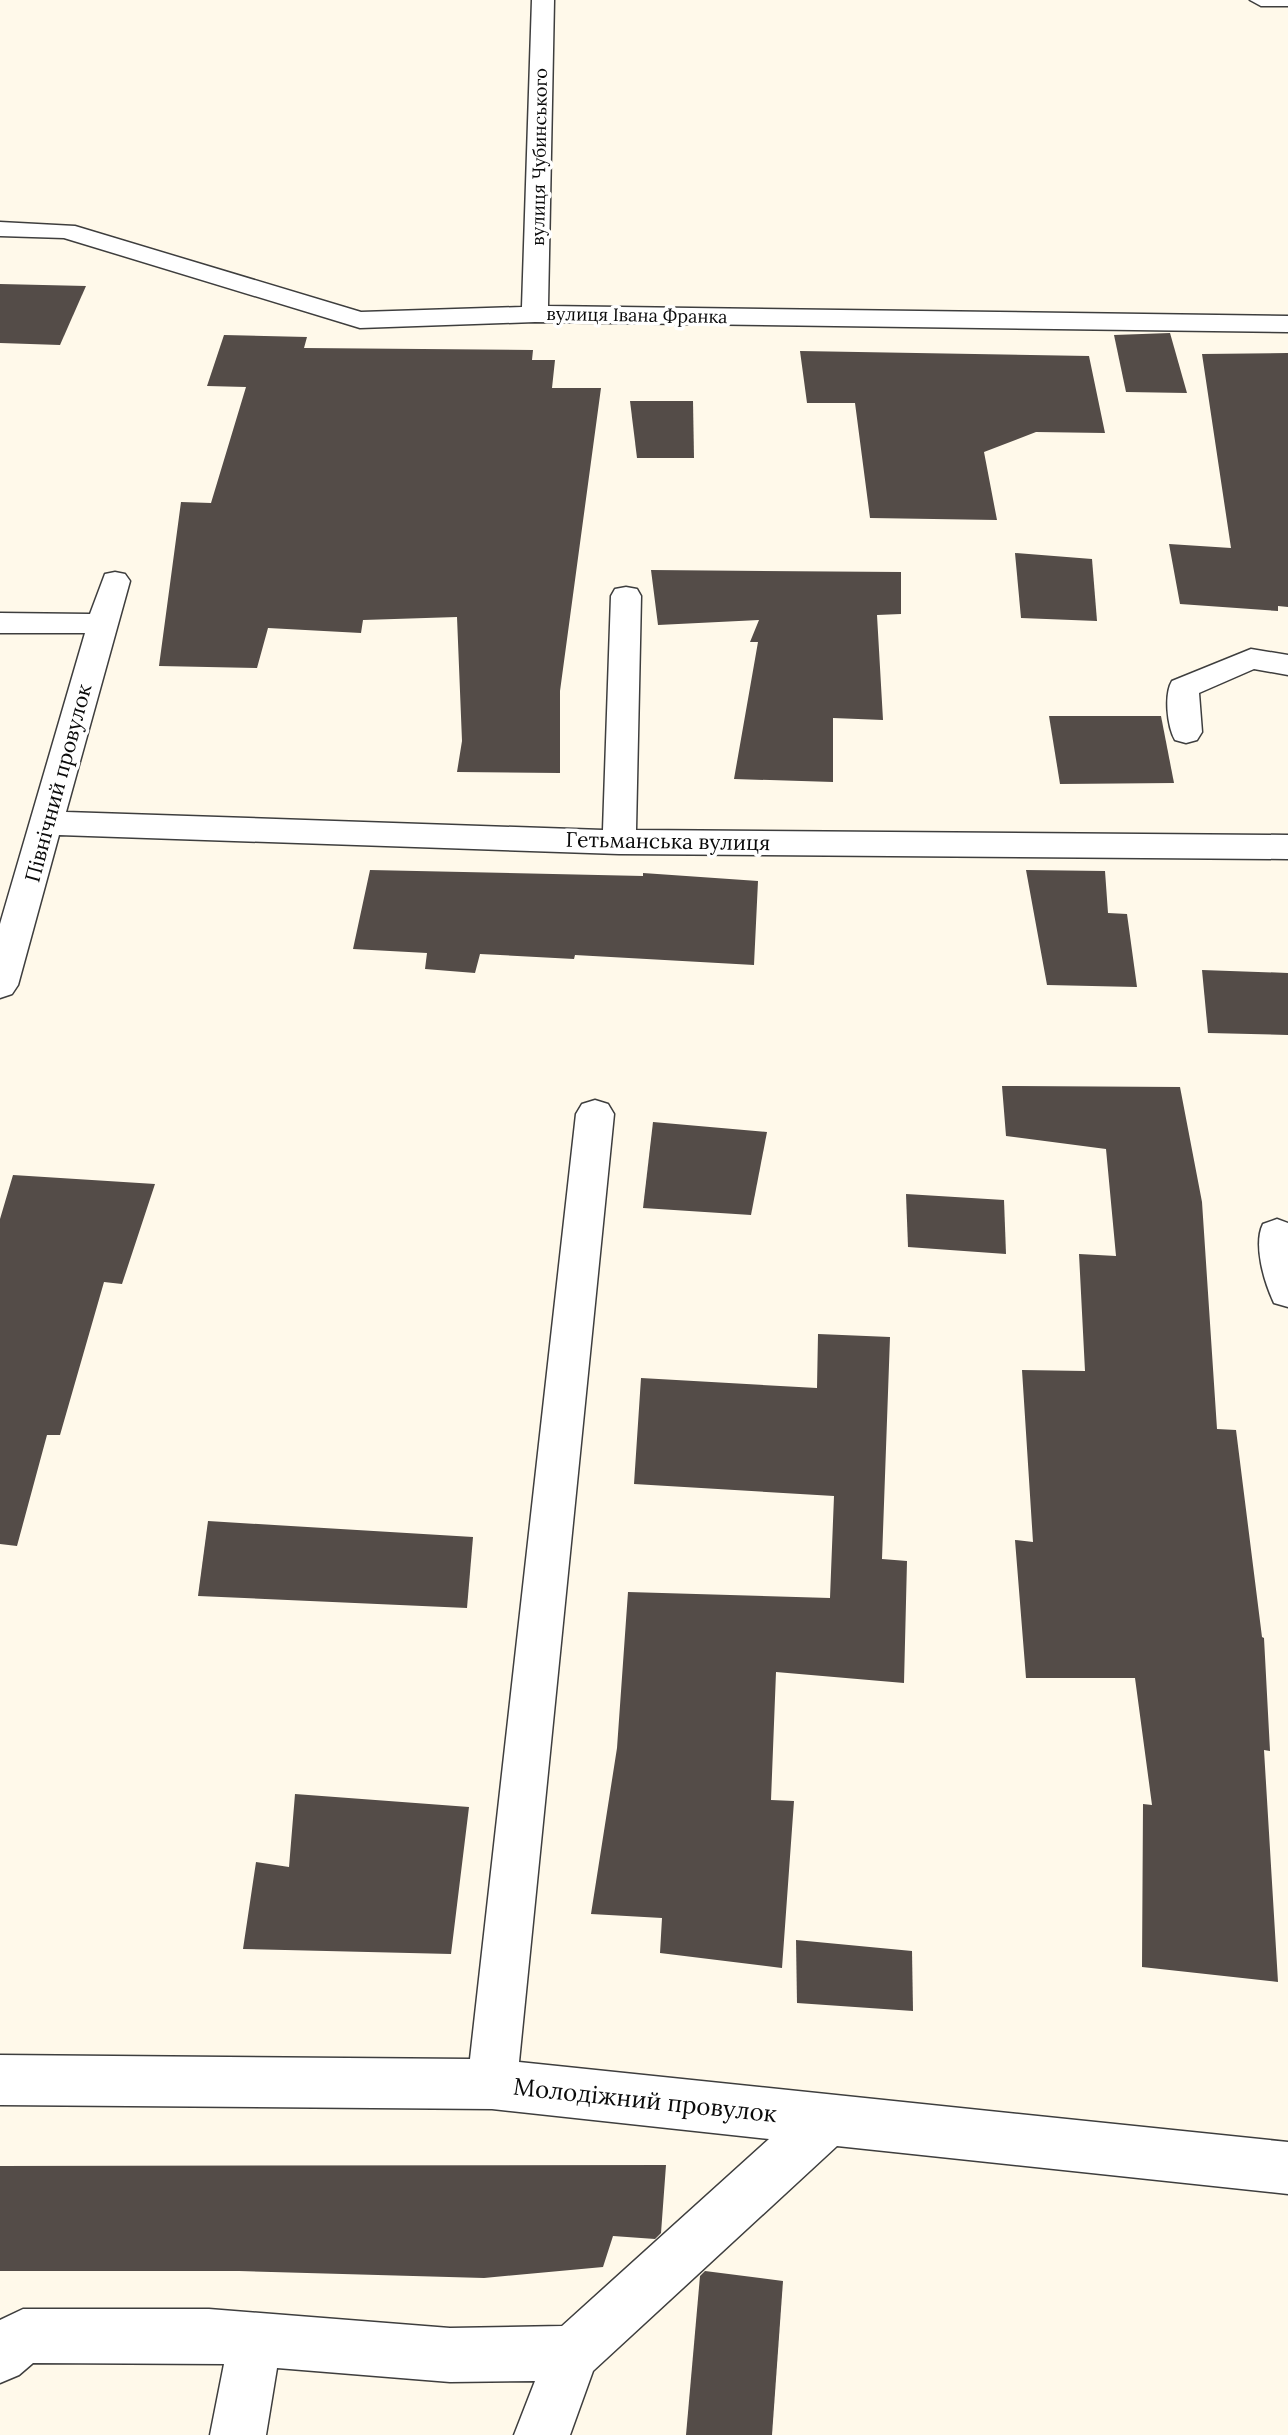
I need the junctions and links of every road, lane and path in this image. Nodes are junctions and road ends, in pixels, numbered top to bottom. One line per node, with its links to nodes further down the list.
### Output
1 (543, 0): 5 (street, вулиця Чубинського)
2 (1261, 0): 3 (street)
3 (1288, 0)
4 (0, 229): 5 (street, вулиця Івана Франка)
5 (535, 314): 6 (street, вулиця Івана Франка)
6 (1288, 324)
7 (115, 581): 10 (street, Північний провулок)
8 (626, 596): 14 (street)
9 (0, 624): 10 (street)
10 (101, 624): 13 (street, Північний провулок)
11 (1288, 665): 12 (street)
12 (1186, 732)
13 (48, 822): 14 (street, Гетьманська вулиця); 16 (street, Північний провулок)
14 (619, 842): 15 (street, Гетьманська вулиця)
15 (1288, 847)
16 (0, 985)
17 (595, 1114): 21 (street)
18 (1277, 1235): 19 (street)
19 (1288, 1291)
20 (0, 2080): 21 (street, Молодіжний провулок)
21 (492, 2084): 22 (street, Молодіжний провулок)
22 (829, 2119): 23 (street, Молодіжний провулок); 25 (street)
23 (1288, 2168)
24 (255, 2340): 25 (street); 26 (street); 27 (street)
25 (573, 2353): 28 (street)
26 (0, 2356)
27 (238, 2435)
28 (542, 2435)

